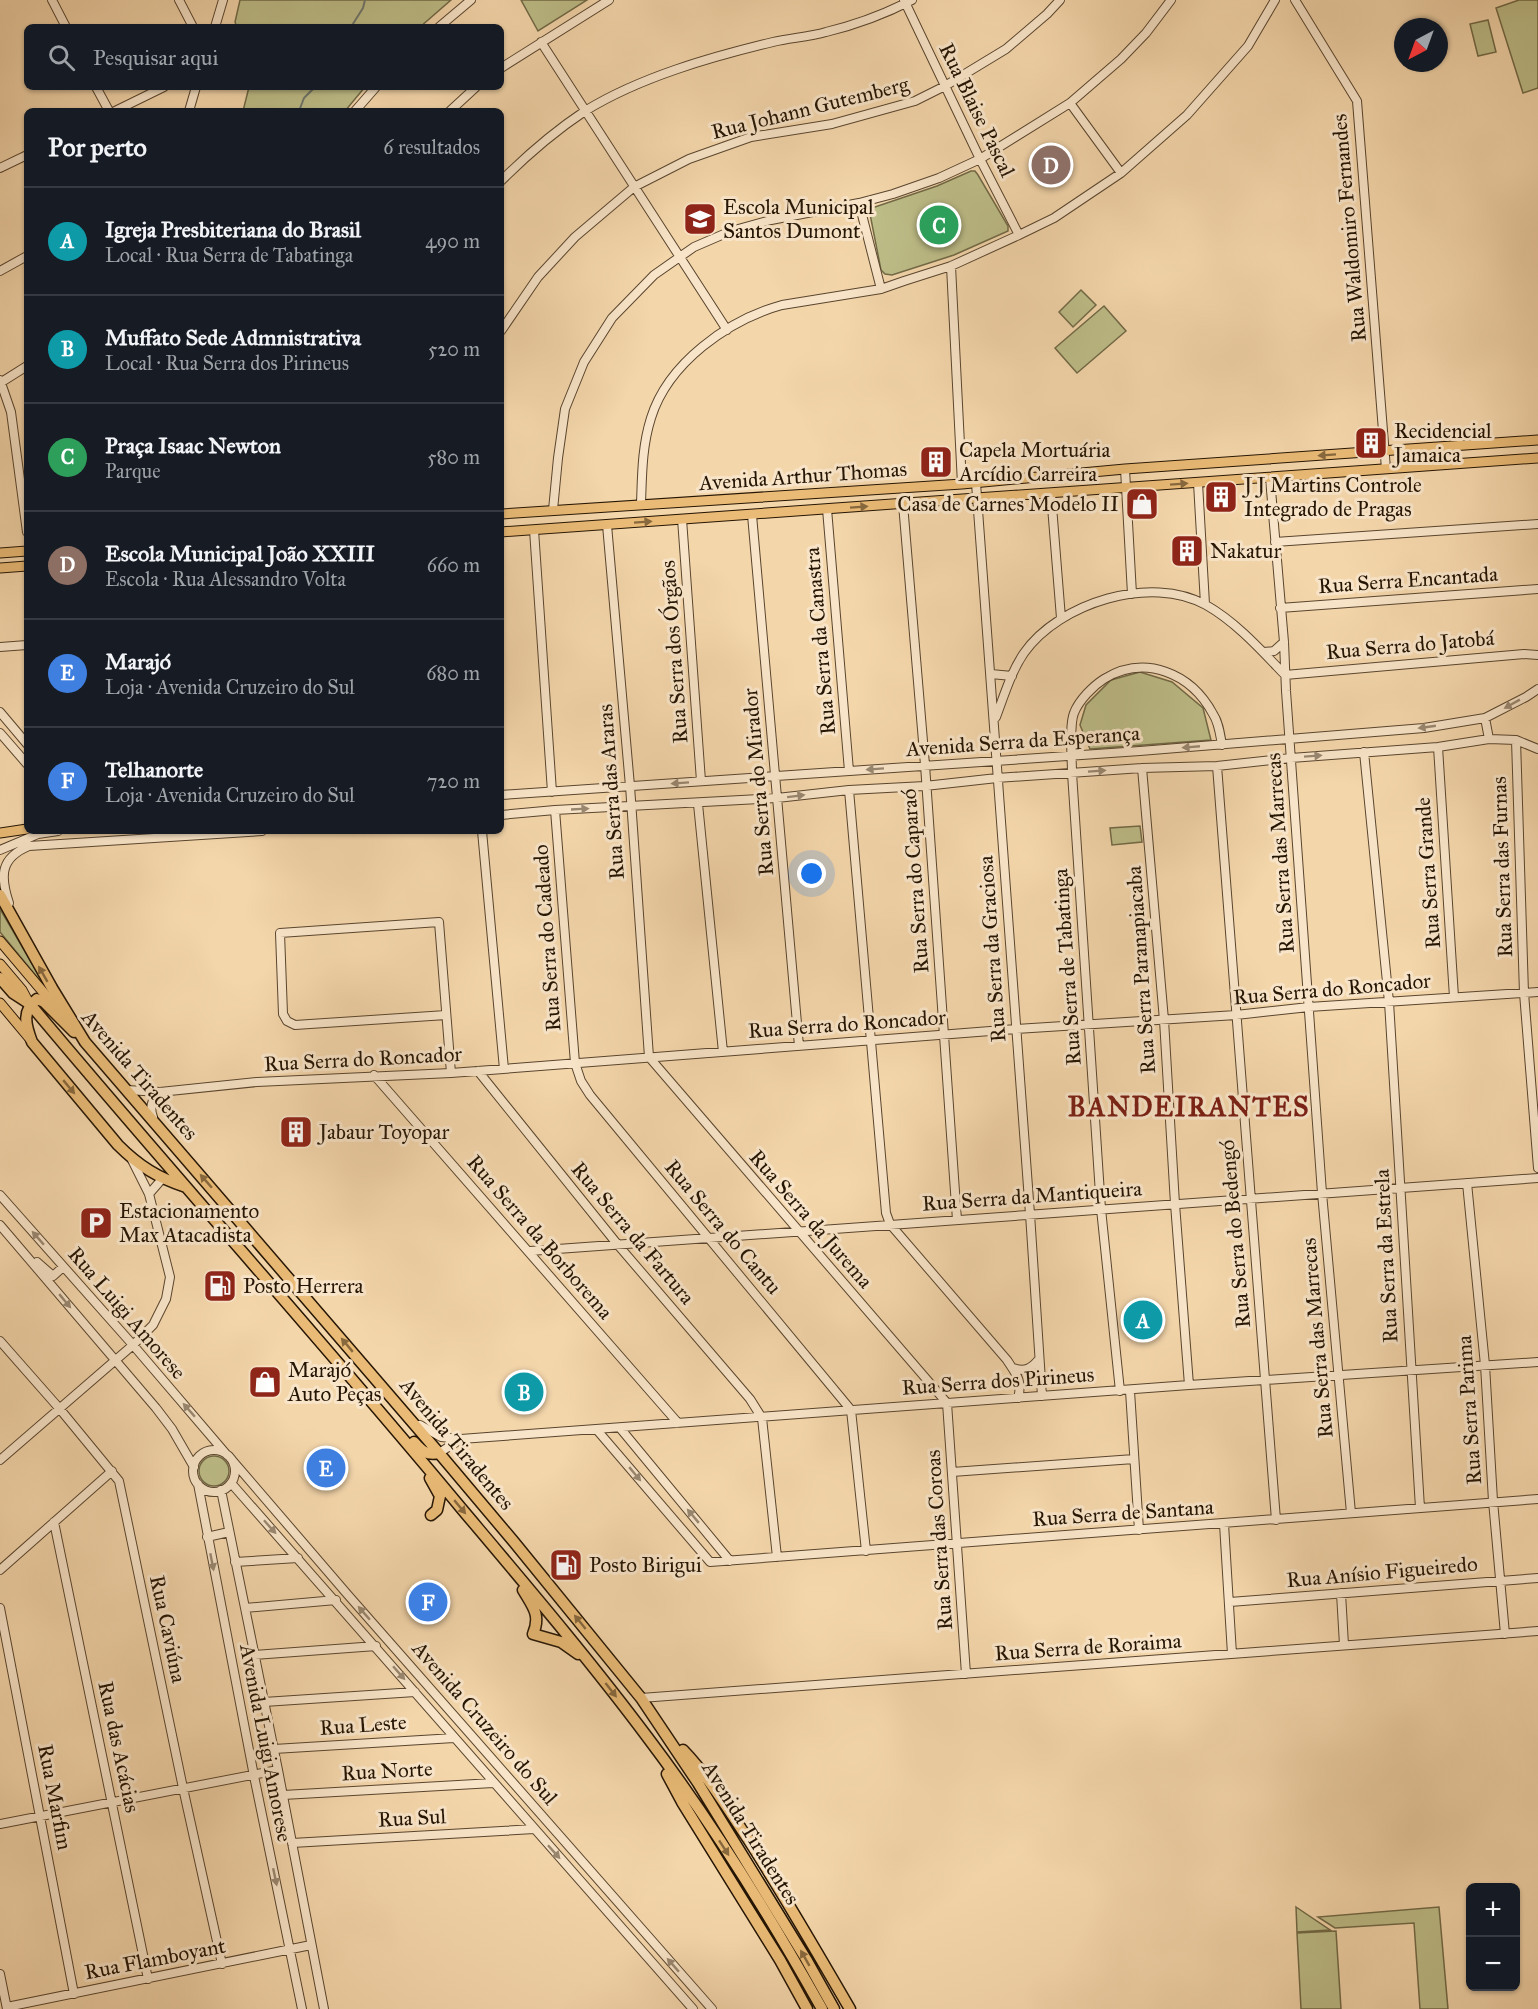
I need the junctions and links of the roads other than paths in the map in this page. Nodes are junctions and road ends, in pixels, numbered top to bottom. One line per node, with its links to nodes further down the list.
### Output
1 (52, 0): 11 (street)
2 (179, 0): 12 (street)
3 (223, 0): 13 (street)
4 (471, 0): 14 (street)
5 (609, 0): 15 (street)
6 (1060, 0): 17 (street, Rua Johann Gutemberg)
7 (1171, 0): 23 (street)
8 (1275, 0): 33 (street)
9 (1295, 0): 48 (street, Rua Waldomiro Fernandes)
10 (907, 1): 17 (street, Rua Blaise Pascal); 29 (street)
11 (64, 24)
12 (191, 24)
13 (216, 24)
14 (443, 24)
15 (540, 42): 16 (street); 29 (street)
16 (504, 66)
17 (945, 86): 31 (street, Rua Blaise Pascal); 35 (street, Rua Johann Gutemberg)
18 (98, 90): 24 (street)
19 (158, 90): 25 (street)
20 (195, 90): 26 (street)
21 (373, 90): 27 (street)
22 (473, 90): 28 (street)
23 (1070, 103): 31 (street); 33 (street)
24 (107, 108)
25 (121, 108)
26 (190, 108)
27 (358, 108)
28 (453, 108)
29 (586, 111): 34 (street); 35 (street)
30 (24, 156): 32 (street)
31 (980, 159): 36 (street); 37 (street, Rua Blaise Pascal)
32 (0, 167)
33 (1121, 173): 37 (street)
34 (504, 178)
35 (634, 187): 38 (street); 43 (street, Rua Johann Gutemberg)
36 (859, 203): 38 (street); 42 (street)
37 (1019, 235): 40 (street)
38 (680, 257): 44 (street); 64 (street)
39 (24, 258): 41 (street)
40 (951, 266): 42 (street); 55 (street)
41 (0, 271)
42 (880, 289): 44 (street)
43 (504, 327)
44 (727, 330): 60 (street)
45 (24, 368): 46 (street)
46 (0, 381): 63 (street)
47 (1538, 440): 48 (main road, Avenida Arthur Thomas)
48 (1386, 451): 50 (main road, Avenida Arthur Thomas, one-way to 50); 51 (street, Rua Waldomiro Fernandes)
49 (1538, 458): 51 (main road, Avenida Arthur Thomas)
50 (1125, 469): 53 (main road, Avenida Arthur Thomas); 56 (street)
51 (1386, 469): 52 (main road, Avenida Arthur Thomas)
52 (1270, 478): 54 (main road, Avenida Arthur Thomas); 75 (street, Rua Serra das Marrecas)
53 (976, 483): 55 (main road, Avenida Arthur Thomas); 58 (street, Rua Serra da Graciosa)
54 (1198, 483): 56 (main road, Avenida Arthur Thomas, one-way to 54); 82 (street)
55 (962, 484): 59 (main road, Avenida Arthur Thomas)
56 (1125, 488): 57 (main road, Avenida Arthur Thomas); 81 (street)
57 (1051, 494): 58 (main road, Avenida Arthur Thomas); 84 (street)
58 (977, 499): 61 (main road, Avenida Arthur Thomas); 90 (street, Rua Serra da Graciosa)
59 (720, 500): 60 (main road, Avenida Arthur Thomas); 68 (main road)
60 (641, 504): 65 (main road, Avenida Arthur Thomas)
61 (903, 504): 62 (main road, Avenida Arthur Thomas, one-way to 61); 110 (street, Rua Serra do Caparaó)
62 (827, 509): 67 (main road, Avenida Arthur Thomas); 113 (street, Rua Serra da Canastra)
63 (24, 510)
64 (553, 510): 65 (main road, Avenida Arthur Thomas); 66 (main road, Avenida Arthur Thomas)
65 (573, 510): 72 (main road)
66 (504, 514)
67 (752, 515): 68 (main road, Avenida Arthur Thomas); 115 (street, Rua Serra do Mirador)
68 (721, 517): 69 (main road, Avenida Arthur Thomas)
69 (682, 519): 71 (main road, Avenida Arthur Thomas, one-way to 69); 117 (street, Rua Serra dos Órgãos)
70 (1538, 524): 75 (street)
71 (608, 525): 72 (main road, Avenida Arthur Thomas); 118 (street, Rua Serra das Araras)
72 (574, 527): 73 (main road, Avenida Arthur Thomas)
73 (534, 530): 74 (main road, Avenida Arthur Thomas); 121 (street)
74 (504, 532)
75 (1275, 542): 83 (street, Rua Serra das Marrecas)
76 (24, 551): 77 (main road)
77 (0, 553)
78 (24, 566): 79 (main road)
79 (0, 568)
80 (1538, 589): 83 (street, Rua Serra Encantada)
81 (1132, 594): 82 (street); 84 (street)
82 (1205, 604): 88 (street)
83 (1280, 608): 85 (street, Rua Serra das Marrecas)
84 (1061, 618): 92 (street)
85 (1284, 642): 88 (street); 91 (street, Rua Serra das Marrecas)
86 (24, 645): 87 (street)
87 (0, 647)
88 (1264, 652): 91 (street)
89 (1538, 655): 91 (street, Rua Serra do Jatobá)
90 (991, 674): 92 (street); 96 (street, Rua Serra da Graciosa)
91 (1285, 675): 99 (street, Rua Serra das Marrecas)
92 (1012, 676): 96 (street)
93 (1538, 688): 95 (street, Avenida Serra da Esperança, one-way to 95)
94 (0, 714): 101 (street)
95 (1485, 718): 98 (street); 99 (street, Avenida Serra da Esperança, one-way to 99)
96 (995, 720): 108 (street, Rua Serra da Graciosa)
97 (0, 733): 109 (street)
98 (1489, 738): 100 (street, Avenida Serra da Esperança); 103 (street, Avenida Serra da Esperança)
99 (1290, 739): 102 (street, Avenida Serra da Esperança); 107 (street, Rua Serra das Marrecas)
100 (1516, 740): 104 (street, Avenida Serra da Esperança); 140 (street, Rua Serra das Furnas)
101 (24, 741)
102 (1222, 745): 106 (street, Avenida Serra da Esperança, one-way to 106); 106 (street, Rua Serra de Tabatinga)
103 (1438, 747): 105 (street, Avenida Serra da Esperança); 141 (street, Rua Serra Grande)
104 (1538, 749)
105 (1364, 752): 107 (street, Avenida Serra da Esperança, one-way to 105); 142 (street, Rua Serra da Estrela)
106 (1072, 755): 108 (street, Avenida Serra da Esperança); 114 (street, Rua Serra de Tabatinga)
107 (1291, 758): 111 (street, Avenida Serra da Esperança); 145 (street, Rua Serra das Marrecas)
108 (996, 760): 110 (street, Avenida Serra da Esperança); 116 (street, Rua Serra da Graciosa)
109 (24, 761)
110 (925, 765): 113 (street, Avenida Serra da Esperança, one-way to 113); 119 (street, Rua Serra do Caparaó)
111 (1217, 766): 112 (street, Avenida Serra da Esperança); 147 (street, Rua Serra do Bedengó)
112 (1142, 768): 114 (street, Avenida Serra da Esperança, one-way to 112); 148 (street, Rua Serra Paranapiacaba)
113 (849, 771): 115 (street, Avenida Serra da Esperança)
114 (1072, 773): 116 (street, Avenida Serra da Esperança); 149 (street, Rua Serra de Tabatinga)
115 (776, 776): 117 (street, Avenida Serra da Esperança); 123 (street, Rua Serra do Mirador)
116 (997, 778): 119 (street, Avenida Serra da Esperança); 150 (street, Rua Serra da Graciosa)
117 (701, 781): 118 (street, Avenida Serra da Esperança, one-way to 118)
118 (630, 786): 121 (street, Avenida Serra da Esperança); 125 (street, Rua Serra das Araras)
119 (925, 786): 120 (street, Avenida Serra da Esperança); 151 (street, Rua Serra do Caparaó)
120 (849, 790): 123 (street, Avenida Serra da Esperança, one-way to 120); 152 (street)
121 (552, 792): 122 (street, Avenida Serra da Esperança)
122 (504, 795)
123 (777, 798): 124 (street, Avenida Serra da Esperança); 155 (street, Rua Serra do Mirador)
124 (698, 804): 125 (street, Avenida Serra da Esperança); 156 (street)
125 (631, 806): 126 (street, Avenida Serra da Esperança, one-way to 125); 157 (street, Rua Serra das Araras)
126 (555, 810): 127 (street, Avenida Serra da Esperança); 158 (street, Rua Serra do Cadeado)
127 (504, 815)
128 (24, 829): 129 (main road)
129 (0, 833)
130 (38, 834): 133 (street)
131 (215, 834): 135 (street)
132 (482, 834): 159 (street)
133 (0, 850)
134 (0, 895): 135 (highway)
135 (13, 916): 154 (highway, one-way to 135)
136 (0, 941): 154 (main road, Avenida Tiradentes)
137 (0, 964): 144 (main road, Avenida Tiradentes)
138 (0, 978): 144 (highway)
139 (1538, 992): 140 (street, Rua Serra do Roncador)
140 (1524, 993): 141 (street, Rua Serra do Roncador); 168 (street, Rua Serra das Furnas)
141 (1454, 997): 142 (street, Rua Serra do Roncador)
142 (1389, 1002): 145 (street, Rua Serra do Roncador); 173 (street, Rua Serra da Estrela)
143 (0, 1003): 153 (main road)
144 (30, 1004): 153 (highway); 154 (highway); 166 (highway, Avenida Tiradentes)
145 (1309, 1007): 147 (street, Rua Serra do Roncador); 174 (street, Rua Serra das Marrecas)
146 (446, 1015): 146 (street); 161 (street)
147 (1236, 1015): 148 (street, Rua Serra do Roncador); 177 (street, Rua Serra do Bedengó)
148 (1164, 1020): 149 (street, Rua Serra do Roncador); 178 (street, Rua Serra Paranapiacaba)
149 (1089, 1024): 150 (street, Rua Serra do Roncador); 179 (street, Rua Serra de Tabatinga)
150 (1016, 1029): 151 (street, Rua Serra do Roncador); 180 (street, Rua Serra da Graciosa)
151 (945, 1034): 152 (street, Rua Serra do Roncador); 181 (street, Rua Serra do Caparaó)
152 (870, 1040): 155 (street, Rua Serra do Roncador); 182 (street)
153 (32, 1042): 167 (highway, one-way to 167)
154 (85, 1042): 163 (highway, Avenida Tiradentes)
155 (799, 1046): 156 (street, Rua Serra do Roncador)
156 (723, 1052): 157 (street, Rua Serra do Roncador)
157 (649, 1058): 158 (street, Rua Serra do Roncador); 184 (street, Rua Serra da Jurema)
158 (575, 1063): 159 (street, Rua Serra do Roncador); 185 (street, Rua Serra do Cantu)
159 (504, 1069): 160 (street, Rua Serra do Roncador)
160 (478, 1071): 161 (street, Rua Serra do Roncador); 187 (street, Rua Serra da Fartura)
161 (451, 1073): 162 (street, Rua Serra do Roncador)
162 (374, 1075): 164 (street, Rua Serra do Roncador); 188 (street, Rua Serra da Borborema)
163 (127, 1090): 164 (street, Rua Serra do Roncador); 165 (highway, Avenida Tiradentes)
164 (160, 1092): 165 (street)
165 (153, 1120): 207 (highway, Avenida Tiradentes, one-way to 165)
166 (145, 1140): 170 (highway); 172 (highway, Avenida Tiradentes)
167 (132, 1159): 170 (highway); 175 (street)
168 (1538, 1168)
169 (1538, 1178): 171 (street, Rua Serra da Mantiqueira)
170 (162, 1179): 172 (highway); 175 (street)
171 (1467, 1183): 173 (street, Rua Serra da Mantiqueira); 195 (street, Rua Serra Parima)
172 (186, 1187): 200 (highway, Avenida Tiradentes)
173 (1400, 1188): 174 (street, Rua Serra da Mantiqueira); 197 (street, Rua Serra da Estrela)
174 (1322, 1193): 177 (street, Rua Serra da Mantiqueira); 198 (street, Rua Serra das Marrecas)
175 (149, 1194): 191 (street)
176 (0, 1195): 189 (street, Rua Luigi Amorese, one-way to 176)
177 (1250, 1199): 178 (street, Rua Serra da Mantiqueira); 199 (street, Rua Serra do Bedengó)
178 (1175, 1204): 179 (street, Rua Serra da Mantiqueira); 201 (street, Rua Serra Paranapiacaba)
179 (1101, 1209): 180 (street, Rua Serra da Mantiqueira); 202 (street, Rua Serra de Tabatinga)
180 (1030, 1214): 181 (street, Rua Serra da Mantiqueira); 193 (street, Rua Serra da Graciosa)
181 (957, 1220): 182 (street, Rua Serra da Mantiqueira)
182 (890, 1224): 184 (street, Rua Serra da Mantiqueira); 196 (street)
183 (0, 1225): 186 (street, Rua Luigi Amorese)
184 (797, 1231): 185 (street, Rua Serra da Mantiqueira); 206 (street, Rua Serra da Jurema)
185 (708, 1238): 187 (street, Rua Serra da Mantiqueira); 209 (street, Rua Serra do Cantu)
186 (18, 1245): 189 (street); 192 (street, Rua Luigi Amorese, one-way to 192)
187 (618, 1245): 188 (street, Rua Serra da Mantiqueira); 210 (street, Rua Serra da Fartura)
188 (530, 1251): 211 (street, Rua Serra da Borborema)
189 (63, 1267): 191 (street, Rua Luigi Amorese)
190 (0, 1341): 208 (street, Rua Caviúna)
191 (133, 1345): 192 (street); 218 (street, Rua Luigi Amorese, one-way to 191)
192 (115, 1359): 208 (street); 220 (street, Rua Luigi Amorese)
193 (1039, 1359): 196 (street); 204 (street, Rua Serra da Graciosa)
194 (1538, 1362): 195 (street, Rua Serra dos Pirineus)
195 (1485, 1365): 197 (street, Rua Serra dos Pirineus); 227 (street, Rua Serra Parima)
196 (1013, 1368): 205 (street)
197 (1410, 1371): 198 (street, Rua Serra dos Pirineus); 228 (street, Rua Serra da Estrela)
198 (1339, 1376): 199 (street, Rua Serra dos Pirineus); 229 (street, Rua Serra das Marrecas)
199 (1265, 1381): 201 (street, Rua Serra dos Pirineus); 231 (street, Rua Serra do Bedengó)
200 (355, 1382): 215 (highway, Avenida Tiradentes); 216 (highway)
201 (1189, 1385): 203 (street, Rua Serra dos Pirineus)
202 (1120, 1391): 203 (street, Rua Serra dos Pirineus); 204 (street, Rua Serra dos Pirineus)
203 (1130, 1391): 219 (street)
204 (1042, 1396): 205 (street, Rua Serra dos Pirineus)
205 (1018, 1398): 206 (street, Rua Serra dos Pirineus)
206 (947, 1403): 209 (street, Rua Serra dos Pirineus); 222 (street, Rua Serra das Coroas)
207 (397, 1404): 214 (street); 216 (highway, Avenida Tiradentes)
208 (59, 1408): 217 (street); 221 (street, Rua Caviúna)
209 (851, 1410): 210 (street, Rua Serra dos Pirineus); 238 (street)
210 (762, 1418): 211 (street, Rua Serra dos Pirineus); 240 (street)
211 (678, 1424): 212 (street, Rua Serra dos Pirineus)
212 (620, 1428): 213 (street, Rua Serra dos Pirineus); 242 (street, one-way to 212)
213 (597, 1430): 214 (street, Rua Serra dos Pirineus); 242 (street, Rua Serra de Santana, one-way to 242)
214 (461, 1439): 216 (street)
215 (413, 1450): 230 (highway); 239 (highway, Avenida Tiradentes, one-way to 239)
216 (439, 1453): 261 (highway, Avenida Tiradentes, one-way to 216)
217 (2, 1455)
218 (230, 1458): 220 (street); 223 (street); 287 (street, Avenida Cruzeiro do Sul, one-way to 218)
219 (1134, 1459): 222 (street); 234 (street)
220 (194, 1467): 224 (street)
221 (111, 1471): 232 (street); 270 (street, Rua Caviúna)
222 (952, 1472): 237 (street, Rua Serra das Coroas)
223 (231, 1483): 225 (street); 241 (street, Avenida Cruzeiro do Sul, one-way to 241)
224 (198, 1484): 225 (street); 236 (street, Avenida Luigi Amorese)
225 (221, 1490): 235 (street, Avenida Luigi Amorese)
226 (1538, 1499): 227 (street, Rua Serra de Santana)
227 (1493, 1502): 228 (street, Rua Serra de Santana); 246 (street, Rua Serra Parima)
228 (1420, 1508): 229 (street, Rua Serra de Santana)
229 (1351, 1513): 231 (street, Rua Serra de Santana)
230 (431, 1515)
231 (1276, 1520): 233 (street, Rua Serra de Santana)
232 (54, 1522): 244 (street); 272 (street, Rua das Acácias)
233 (1224, 1524): 234 (street, Rua Serra de Santana); 249 (street)
234 (1139, 1530): 237 (street, Rua Serra de Santana)
235 (229, 1532): 236 (street); 243 (street, Avenida Luigi Amorese)
236 (207, 1537): 268 (street, Avenida Luigi Amorese, one-way to 268)
237 (956, 1544): 238 (street, Rua Serra de Santana); 259 (street, Rua Serra das Coroas)
238 (866, 1551): 240 (street, Rua Serra de Santana)
239 (502, 1557): 258 (highway, Avenida Tiradentes); 258 (highway)
240 (777, 1557): 242 (street, Rua Serra de Santana)
241 (298, 1558): 243 (street); 248 (street, Avenida Cruzeiro do Sul)
242 (730, 1561)
243 (236, 1562): 251 (street, Avenida Luigi Amorese)
244 (0, 1570)
245 (1538, 1578): 246 (street, Rua Anísio Figueiredo)
246 (1499, 1581): 247 (street, Rua Anísio Figueiredo); 253 (street, Rua Serra Parima)
247 (1341, 1593): 249 (street, Rua Anísio Figueiredo); 254 (street)
248 (336, 1600): 251 (street); 255 (street, Avenida Cruzeiro do Sul)
249 (1230, 1602): 256 (street)
250 (0, 1608): 273 (street, Rua Marfim)
251 (245, 1608): 257 (street, Avenida Luigi Amorese)
252 (1538, 1631): 253 (street, Rua Serra de Roraima)
253 (1505, 1634): 254 (street, Rua Serra de Roraima)
254 (1344, 1645): 256 (street, Rua Serra de Roraima)
255 (376, 1646): 257 (street); 260 (street, Avenida Cruzeiro do Sul, one-way to 260)
256 (1232, 1654): 259 (street, Rua Serra de Roraima)
257 (255, 1655): 262 (street, Avenida Luigi Amorese)
258 (591, 1663): 265 (highway, Avenida Tiradentes, one-way to 265)
259 (966, 1674): 261 (street, Rua Serra de Roraima)
260 (415, 1692): 262 (street); 264 (street, Avenida Cruzeiro do Sul)
261 (641, 1698): 263 (highway, Avenida Tiradentes)
262 (264, 1702): 266 (street, Avenida Luigi Amorese)
263 (660, 1725): 290 (highway, Avenida Tiradentes, one-way to 263); 291 (highway)
264 (454, 1738): 266 (street, Rua Leste); 269 (street, Avenida Cruzeiro do Sul)
265 (649, 1739): 288 (highway); 289 (highway, Avenida Tiradentes, one-way to 289)
266 (274, 1749): 267 (street, Avenida Luigi Amorese)
267 (278, 1770): 268 (street); 271 (street, Avenida Luigi Amorese)
268 (254, 1776): 270 (street); 278 (street, Avenida Luigi Amorese, one-way to 278)
269 (493, 1783): 271 (street, Rua Norte); 275 (street, Avenida Cruzeiro do Sul)
270 (183, 1788): 272 (street); 279 (street, Rua Caviúna)
271 (283, 1795): 276 (street, Avenida Luigi Amorese)
272 (112, 1801): 273 (street); 281 (street, Rua das Acácias)
273 (41, 1816): 274 (street); 282 (street, Rua Marfim)
274 (0, 1824)
275 (534, 1829): 276 (street, Rua Sul); 286 (street, Avenida Cruzeiro do Sul, one-way to 286)
276 (292, 1843): 277 (street, Avenida Luigi Amorese)
277 (311, 1945): 278 (street, Rua Flamboyant); 285 (street, Avenida Luigi Amorese)
278 (291, 1950): 279 (street, Rua Flamboyant); 284 (street, Avenida Luigi Amorese)
279 (222, 1964): 281 (street, Rua Flamboyant)
280 (0, 1974): 283 (street)
281 (148, 1979): 282 (street, Rua Flamboyant)
282 (74, 1994): 283 (street, Rua Flamboyant)
283 (7, 2008)
284 (302, 2009)
285 (324, 2009)
286 (693, 2009)
287 (712, 2009)
288 (807, 2009)
289 (822, 2009)
290 (834, 2009)
291 (850, 2009)

